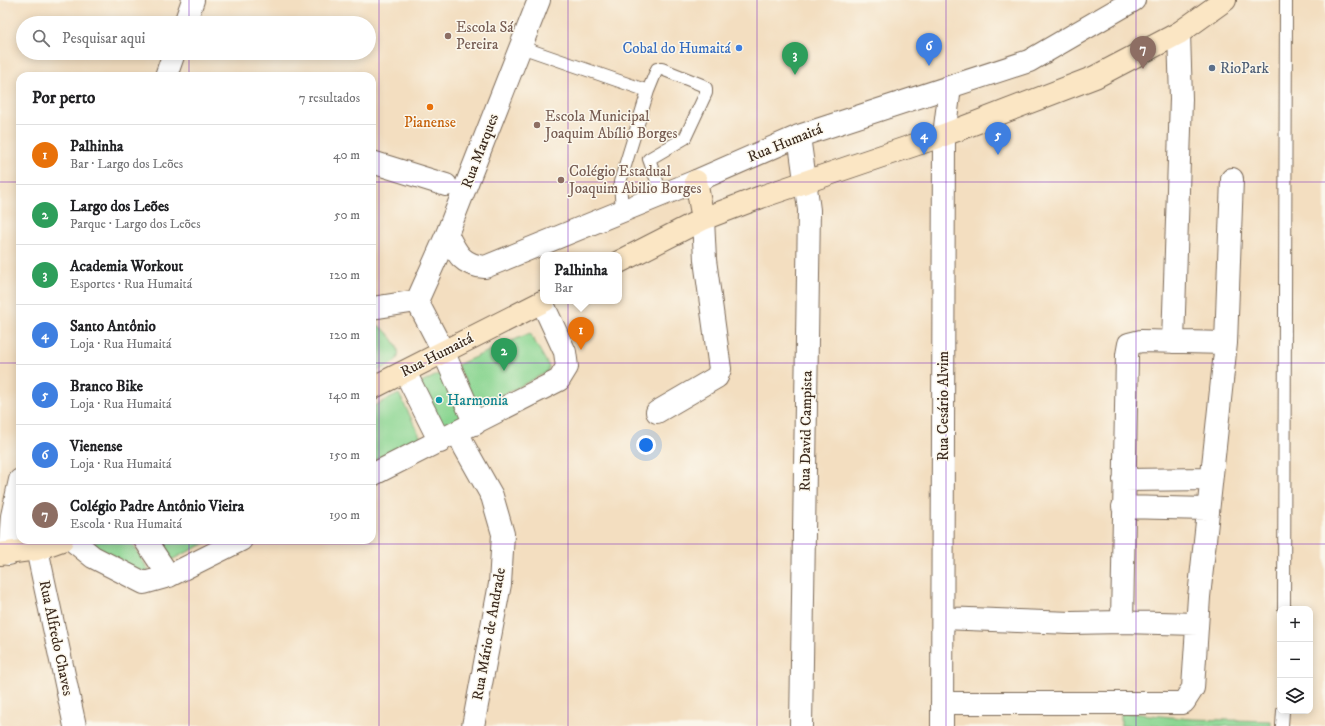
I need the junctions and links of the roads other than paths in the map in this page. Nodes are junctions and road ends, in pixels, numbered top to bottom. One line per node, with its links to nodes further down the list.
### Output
1 (193, 0): 6 (street)
2 (539, 0): 8 (street, Rua Marques)
3 (1134, 0): 11 (street, Rua Humaitá)
4 (1225, 0): 7 (main road)
5 (1286, 0): 49 (lane)
6 (187, 16)
7 (1179, 33): 13 (main road); 29 (street)
8 (521, 47): 12 (lane); 19 (street, Rua Marques)
9 (172, 60): 10 (street)
10 (167, 72)
11 (950, 87): 13 (street, Rua Cesário Alvim); 14 (street, Rua Humaitá)
12 (648, 91): 20 (lane); 21 (lane)
13 (944, 135): 18 (main road); 50 (street, Rua Cesário Alvim)
14 (799, 136): 17 (street, Rua Humaitá); 18 (street, Rua David Campista)
15 (376, 163): 19 (street)
16 (1232, 179): 30 (street)
17 (696, 181): 20 (street, Rua Humaitá); 22 (main road)
18 (805, 183): 22 (main road); 57 (street, Rua David Campista)
19 (454, 188): 23 (street, Rua Marques)
20 (662, 195): 21 (street, Rua Humaitá)
21 (622, 211): 23 (street, Rua Humaitá)
22 (703, 219): 24 (main road); 34 (street)
23 (447, 234): 25 (street, Rua Marques)
24 (622, 260)
25 (417, 300): 28 (street); 31 (street)
26 (540, 303): 31 (main road, Rua Humaitá)
27 (544, 304): 35 (street)
28 (376, 307)
29 (1173, 342): 30 (street); 38 (street)
30 (1226, 343): 37 (street)
31 (443, 351): 32 (main road, Rua Humaitá); 35 (street)
32 (406, 372): 33 (main road, Rua Humaitá); 35 (street)
33 (376, 386)
34 (657, 412)
35 (457, 433): 36 (street); 56 (street, Rua Mário de Andrade)
36 (376, 473)
37 (1211, 479): 38 (street); 41 (street)
38 (1124, 480): 40 (street)
39 (16, 498): 47 (street)
40 (1123, 507): 41 (street); 51 (street)
41 (1208, 509): 52 (street)
42 (51, 544): 46 (main road)
43 (77, 544): 48 (street)
44 (148, 544): 48 (street)
45 (233, 544): 48 (street)
46 (37, 549): 47 (main road); 55 (street, Rua Alfredo Chaves)
47 (4, 554)
48 (169, 576)
49 (1284, 606)
50 (943, 618): 51 (street); 53 (street, Rua Cesário Alvim)
51 (1122, 622): 52 (street)
52 (1197, 624): 53 (street)
53 (942, 703): 58 (street, Rua Cesário Alvim)
54 (1282, 714): 59 (lane)
55 (75, 726)
56 (473, 726)
57 (801, 726)
58 (942, 726)
59 (1282, 726)

